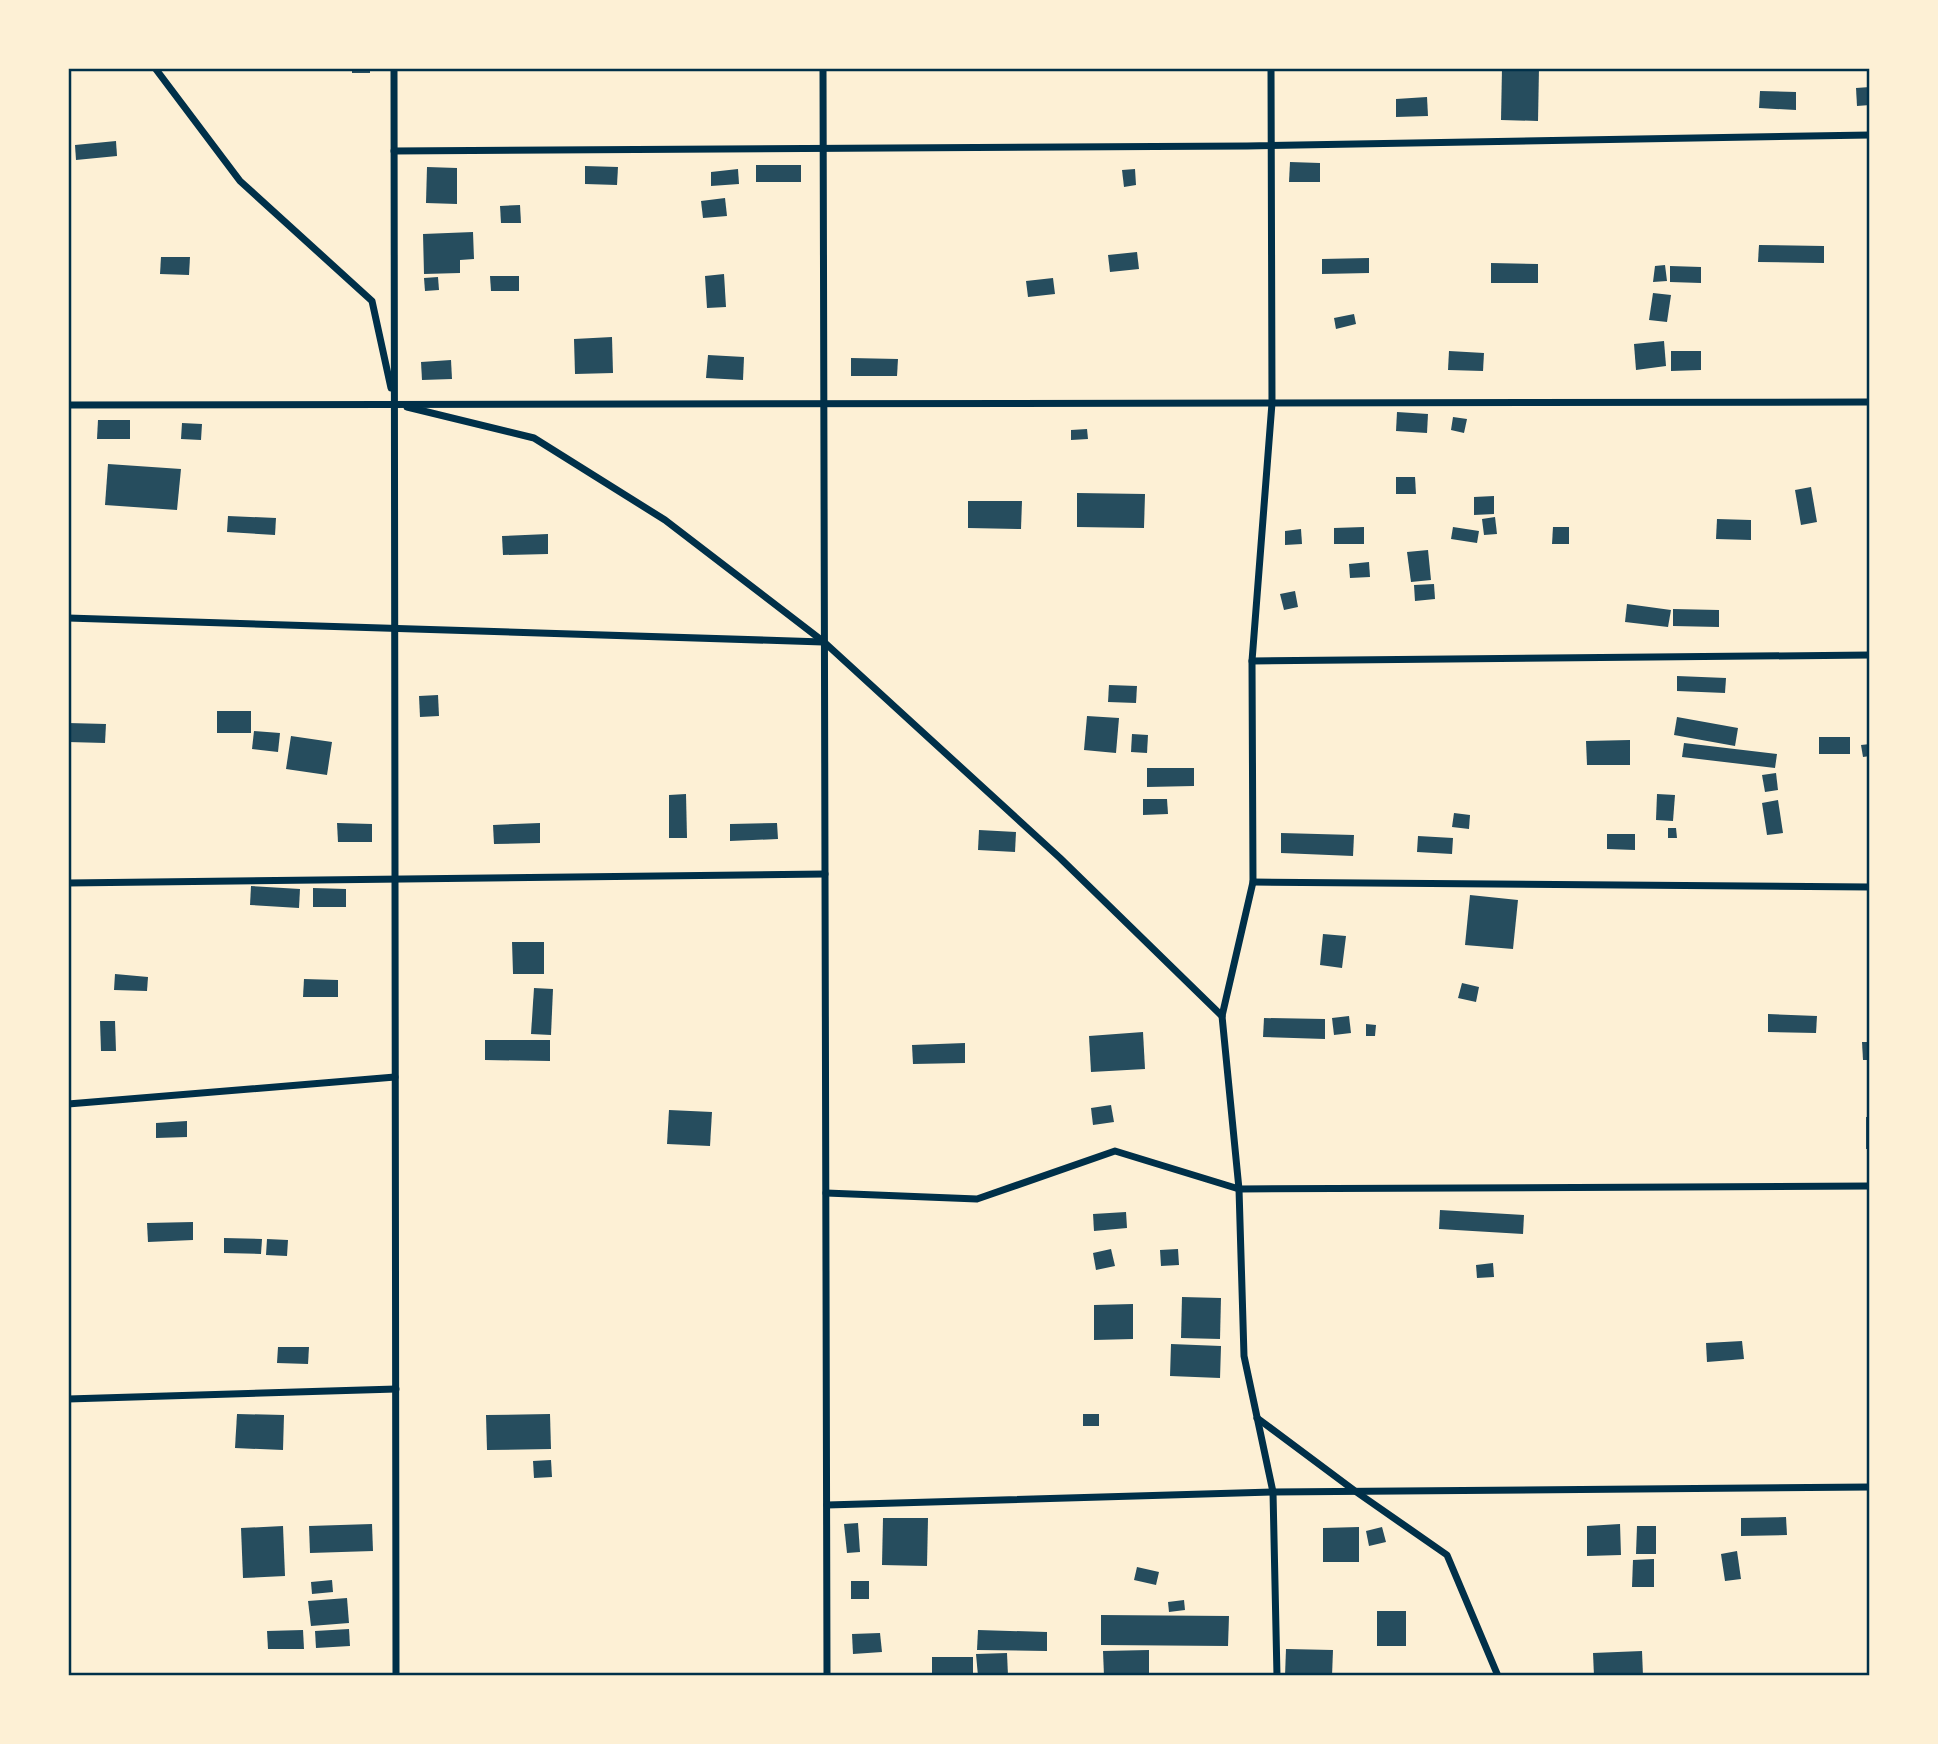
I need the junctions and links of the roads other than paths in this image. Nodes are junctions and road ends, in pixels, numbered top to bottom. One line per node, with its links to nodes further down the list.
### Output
1 (155, 68): 11 (street)
2 (394, 68): 8 (street)
3 (823, 68): 7 (street)
4 (1271, 68): 6 (street)
5 (1870, 135): 6 (street)
6 (1271, 145): 7 (street); 10 (street)
7 (823, 148): 8 (street); 12 (street)
8 (394, 151): 11 (street)
9 (1870, 402): 10 (street)
10 (1272, 403): 12 (street); 18 (street)
11 (395, 404): 12 (street); 13 (street); 15 (street); 16 (street)
12 (824, 404): 16 (street)
13 (68, 405)
14 (68, 618): 15 (street)
15 (395, 628): 16 (street); 20 (street)
16 (824, 642): 19 (street); 24 (street)
17 (1870, 655): 18 (street)
18 (1252, 661): 21 (street)
19 (825, 874): 20 (street); 29 (street)
20 (395, 879): 22 (street); 25 (street)
21 (1253, 882): 23 (street); 24 (street)
22 (68, 883)
23 (1870, 887)
24 (1222, 1016): 28 (street)
25 (396, 1077): 26 (street); 30 (street)
26 (68, 1104)
27 (1870, 1186): 28 (street)
28 (1239, 1189): 29 (street); 32 (street)
29 (826, 1193): 36 (street)
30 (396, 1389): 31 (street); 37 (street)
31 (68, 1399)
32 (1257, 1418): 34 (street); 35 (street)
33 (1870, 1487): 35 (street)
34 (1273, 1492): 35 (street); 36 (street); 39 (street)
35 (1355, 1492): 40 (street)
36 (827, 1505): 38 (street)
37 (396, 1676)
38 (827, 1676)
39 (1277, 1676)
40 (1498, 1676)

